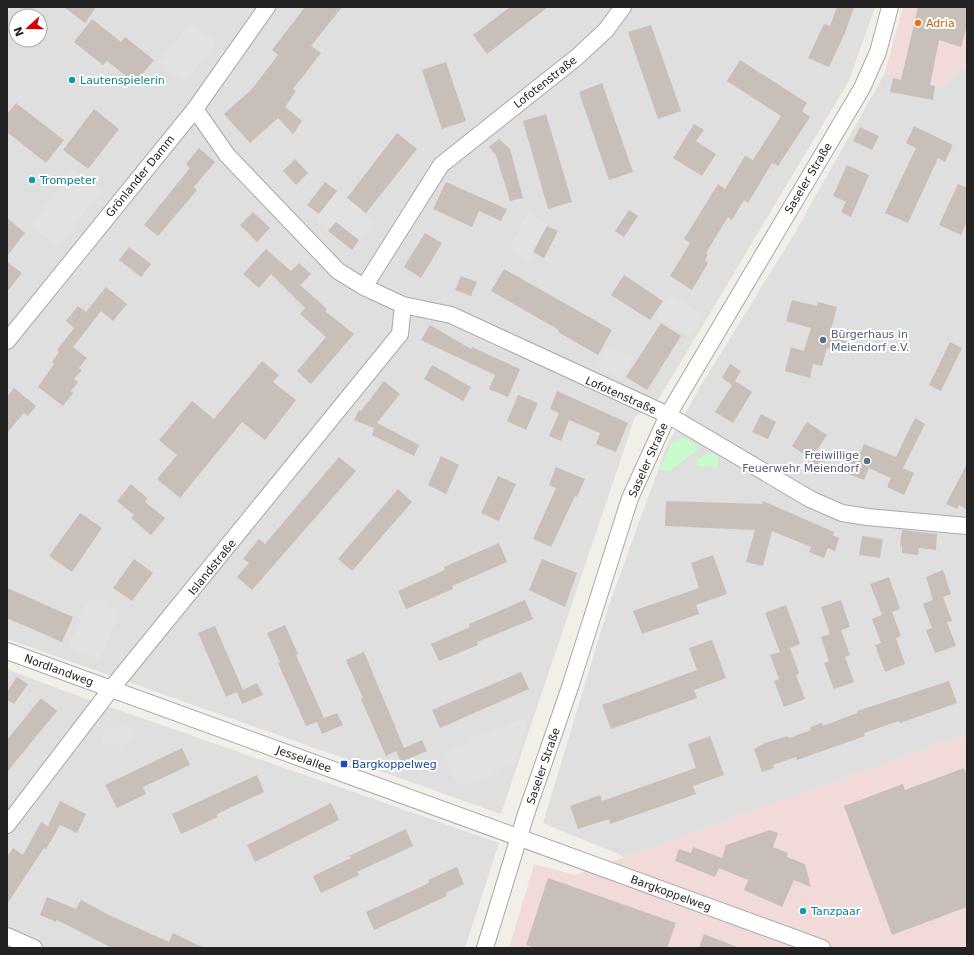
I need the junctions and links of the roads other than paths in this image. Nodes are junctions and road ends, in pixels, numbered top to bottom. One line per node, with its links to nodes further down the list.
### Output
1 (267, 7): 4 (street, Grönlander Damm)
2 (623, 7): 5 (street, Lofotenstraße)
3 (890, 7): 8 (street, Saseler Straße)
4 (195, 109): 5 (street, Lofotenstraße); 7 (street, Grönlander Damm)
5 (364, 287): 6 (street, Lofotenstraße)
6 (403, 305): 8 (street, Lofotenstraße); 11 (street, Islandstraße)
7 (7, 341)
8 (668, 415): 9 (street, Lofotenstraße); 13 (street, Saseler Straße)
9 (967, 526)
10 (7, 651): 11 (street, Nordlandweg)
11 (111, 689): 12 (street, Islandstraße); 13 (street, Jesselallee)
12 (7, 825)
13 (519, 838): 16 (street, Saseler Straße); 17 (street, Bargkoppelweg)
14 (7, 936): 15 (street)
15 (34, 948)
16 (485, 948)
17 (822, 948)

